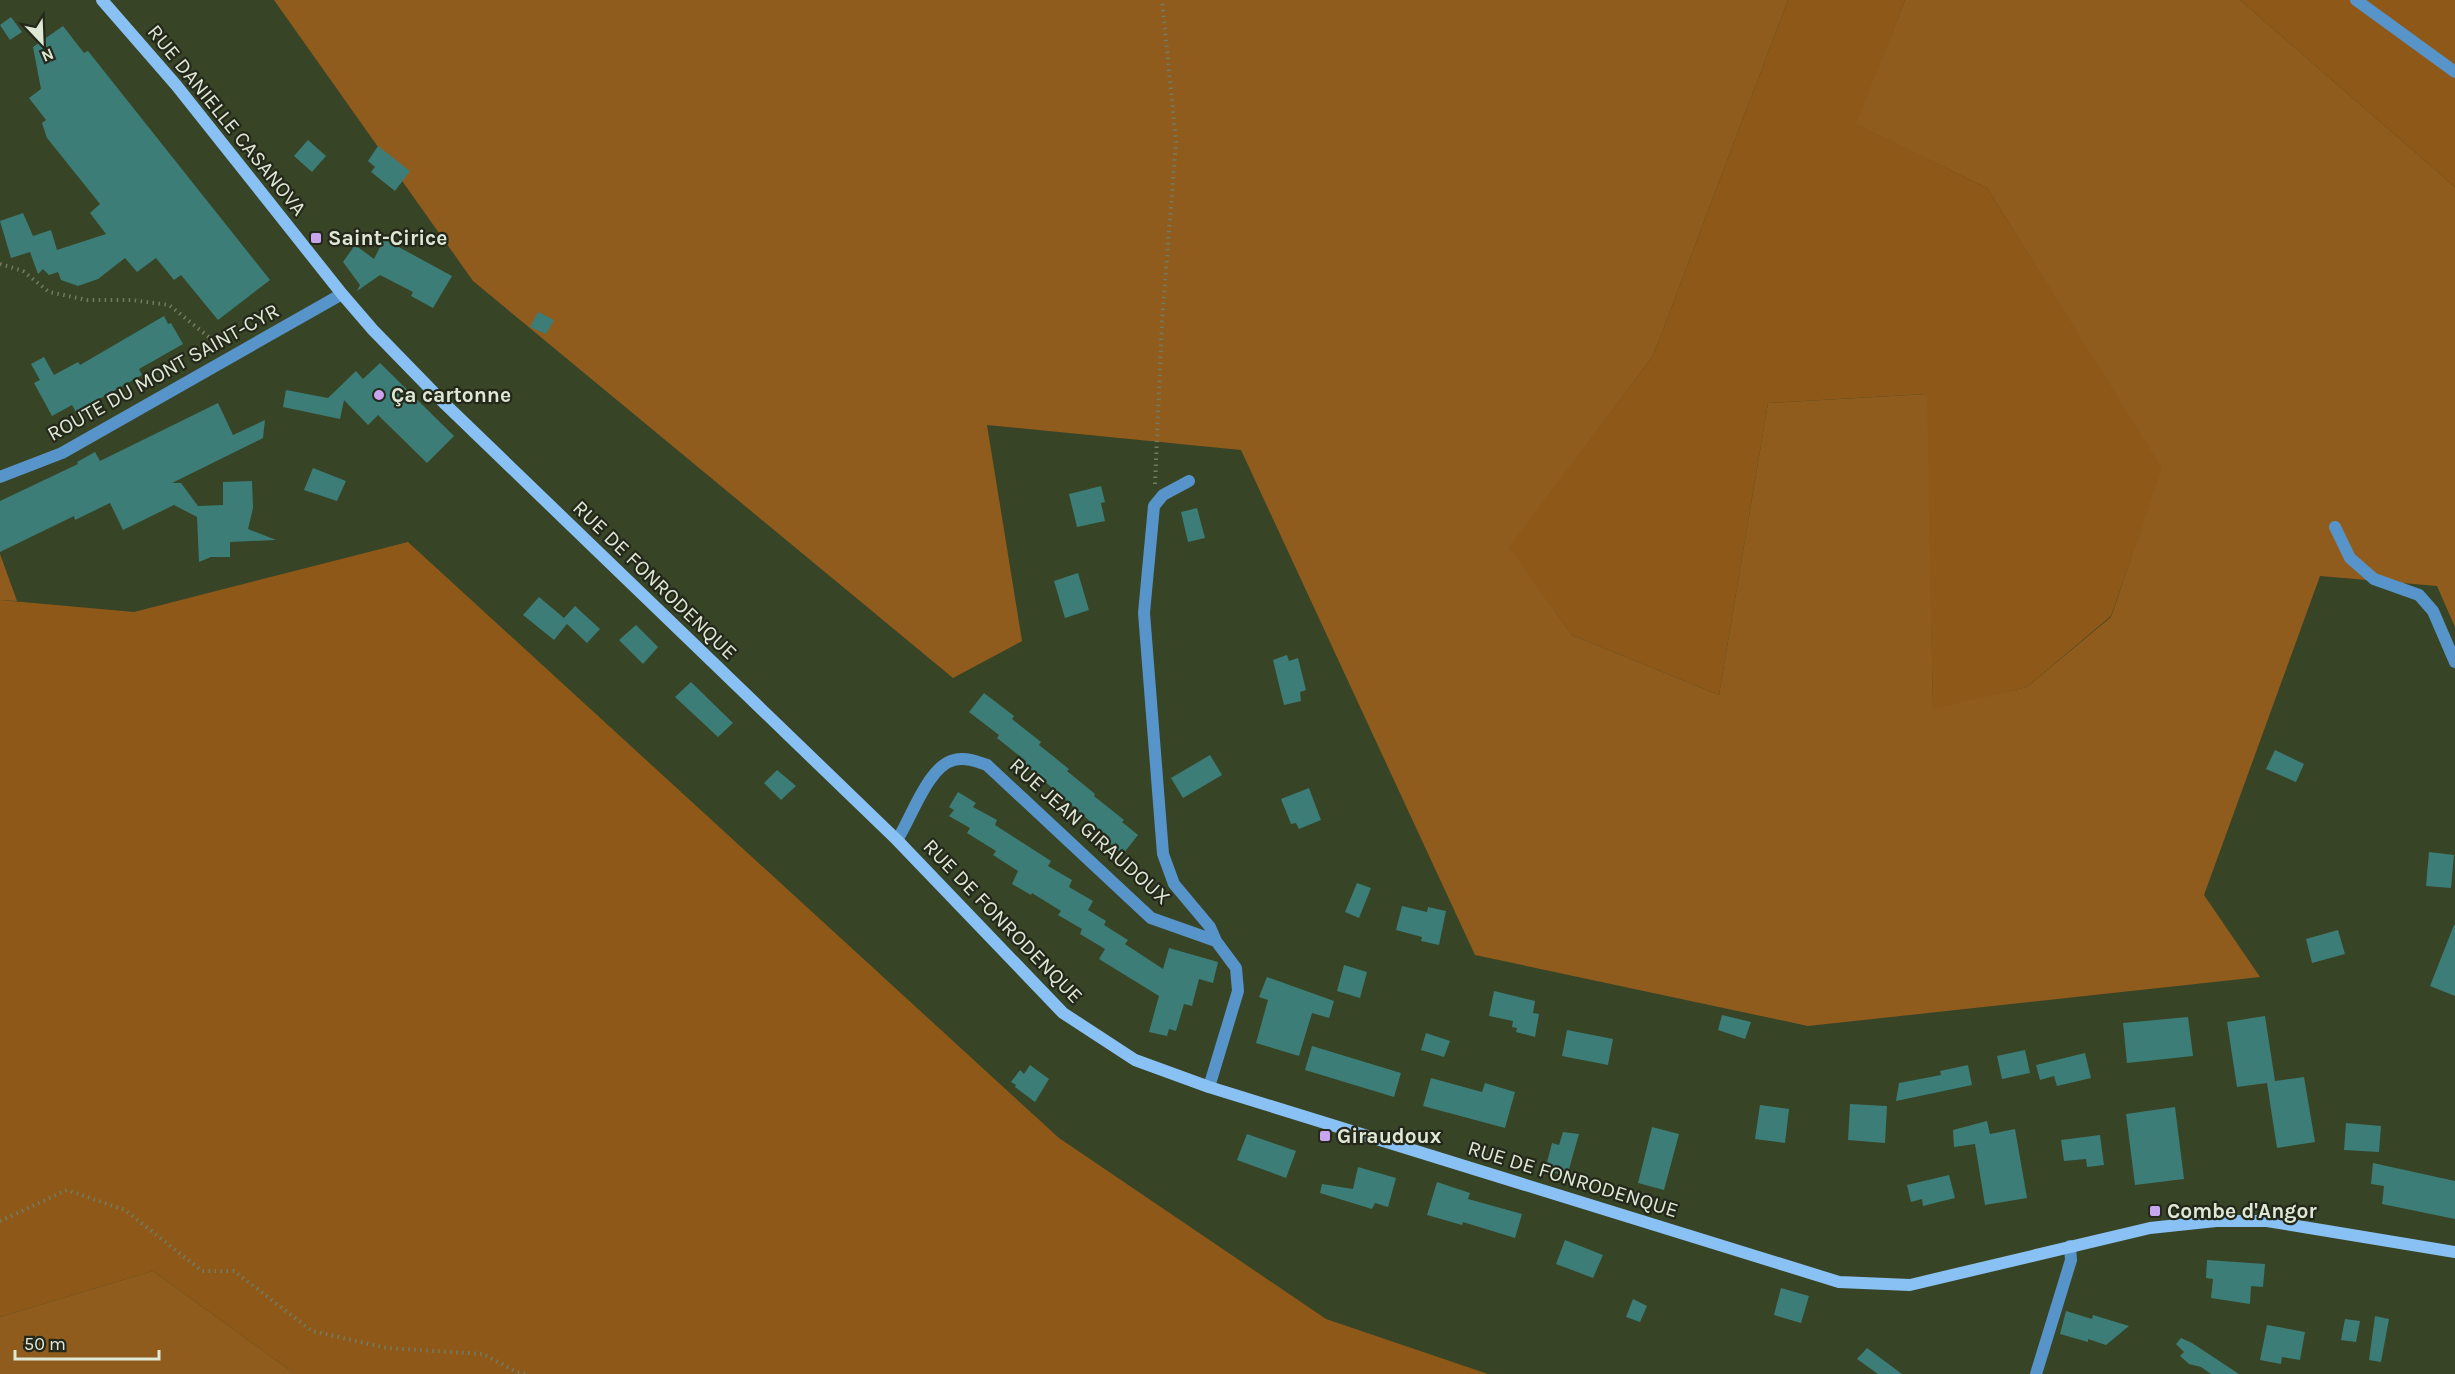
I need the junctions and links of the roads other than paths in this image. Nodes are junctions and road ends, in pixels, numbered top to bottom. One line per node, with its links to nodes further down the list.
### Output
1 (102, 0): 4 (street, RUE DANIELLE CASANOVA)
2 (2356, 0): 3 (street)
3 (2455, 72)
4 (342, 294): 5 (street, ROUTE DU MONT SAINT-CYR); 9 (street, RUE DE FONRODENQUE)
5 (0, 477)
6 (1189, 481): 10 (street)
7 (2335, 527): 8 (street)
8 (2455, 662)
9 (897, 840): 10 (street, RUE JEAN GIRAUDOUX); 11 (street, RUE DE FONRODENQUE)
10 (1216, 940): 11 (street)
11 (1209, 1087): 12 (street, RUE DE FONRODENQUE)
12 (2070, 1246): 13 (street, RUE DE FONRODENQUE); 14 (street)
13 (2455, 1252)
14 (2036, 1374)

